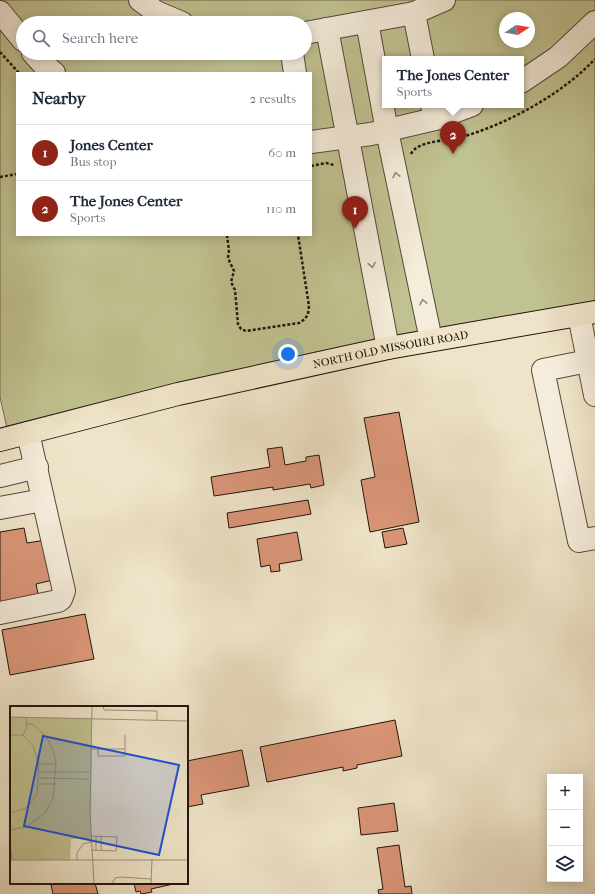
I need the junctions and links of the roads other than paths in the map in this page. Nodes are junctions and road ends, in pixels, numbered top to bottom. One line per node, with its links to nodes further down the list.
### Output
1 (140, 0): 5 (lane)
2 (444, 0): 4 (lane)
3 (0, 12): 9 (lane)
4 (414, 13): 6 (lane); 11 (lane)
5 (165, 16)
6 (367, 22): 8 (lane); 17 (lane)
7 (595, 22): 16 (lane)
8 (327, 29): 10 (lane); 22 (lane)
9 (16, 31)
10 (312, 32)
11 (422, 56)
12 (39, 60): 14 (lane)
13 (293, 60): 15 (lane)
14 (53, 72)
15 (295, 72)
16 (524, 80)
17 (382, 104)
18 (383, 108): 21 (lane)
19 (455, 108): 20 (lane)
20 (433, 112): 21 (lane)
21 (387, 131): 22 (lane); 25 (lane, one-way to 21)
22 (348, 137): 23 (lane); 26 (lane, one-way to 26)
23 (312, 142)
24 (587, 314): 25 (main road, NORTH OLD MISSOURI ROAD); 27 (lane)
25 (431, 340): 26 (main road, NORTH OLD MISSOURI ROAD)
26 (388, 348): 29 (main road, NORTH OLD MISSOURI ROAD)
27 (588, 360): 28 (lane); 35 (lane)
28 (595, 395)
29 (28, 432): 30 (main road, NORTH OLD MISSOURI ROAD); 31 (lane)
30 (0, 440)
31 (37, 467): 32 (lane); 33 (lane)
32 (0, 476)
33 (43, 500): 34 (lane); 36 (lane)
34 (0, 508)
35 (595, 538)
36 (0, 613)

